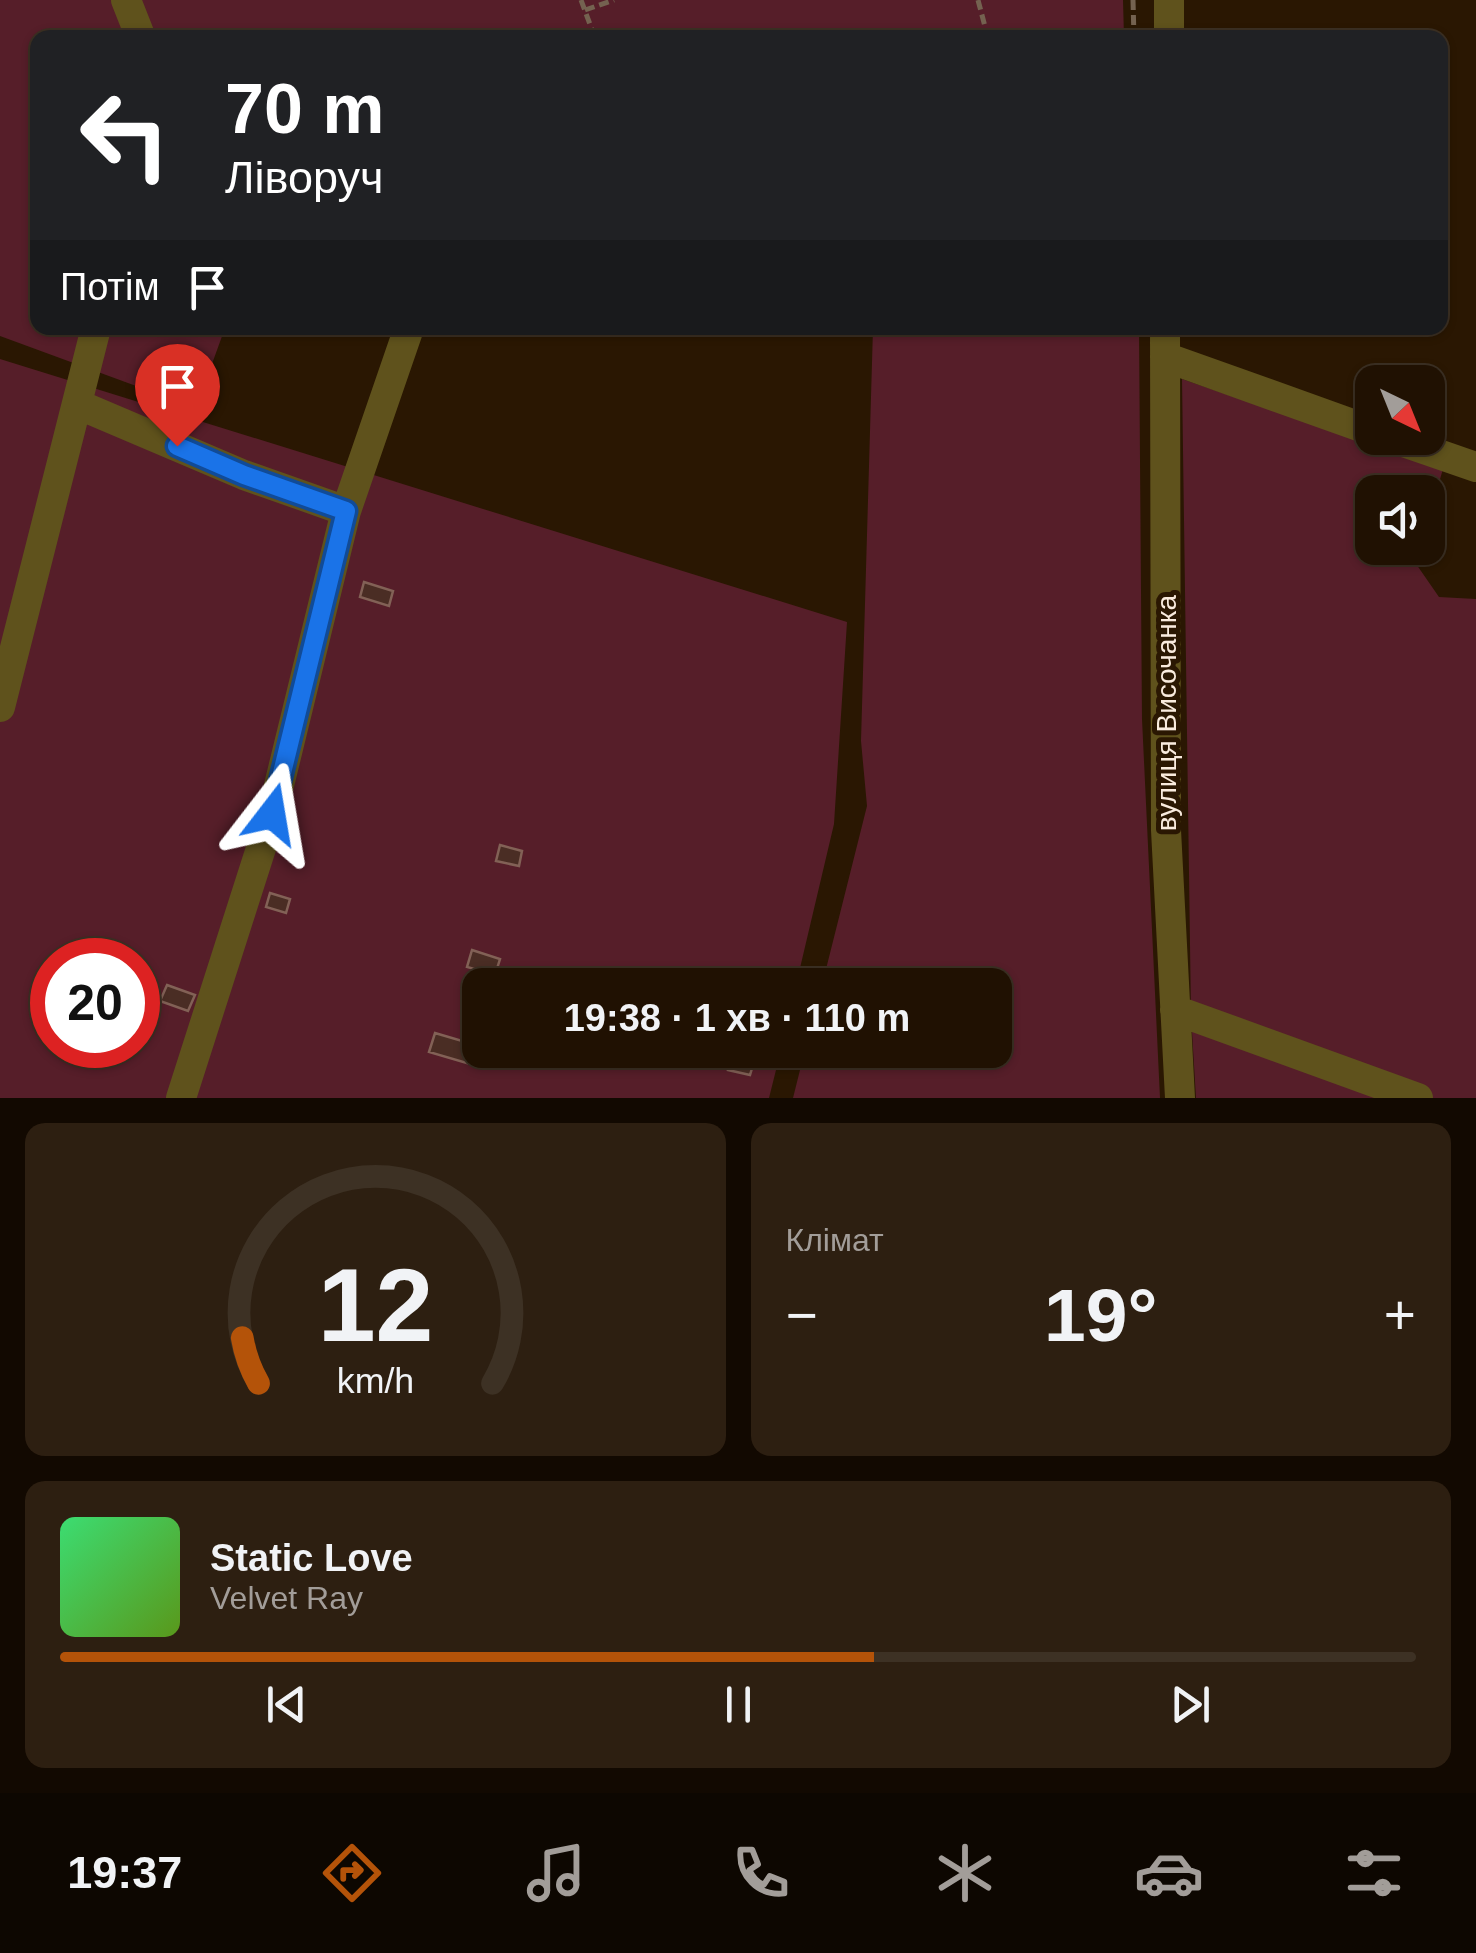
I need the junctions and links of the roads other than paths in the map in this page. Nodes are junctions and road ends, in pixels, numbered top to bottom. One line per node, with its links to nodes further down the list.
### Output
1 (126, 0): 3 (street)
2 (1169, 0): 4 (street)
3 (139, 30)
4 (1169, 30)
5 (94, 335): 8 (street)
6 (408, 335): 12 (street)
7 (1165, 342): 9 (street); 14 (street, вулиця Височанка)
8 (77, 404): 12 (street); 13 (street)
9 (1355, 423)
10 (1441, 455): 11 (street)
11 (1476, 467)
12 (346, 511): 15 (street)
13 (0, 707)
14 (1175, 1010): 16 (street, вулиця Височанка); 17 (street)
15 (182, 1098)
16 (1180, 1098)
17 (1418, 1098)

